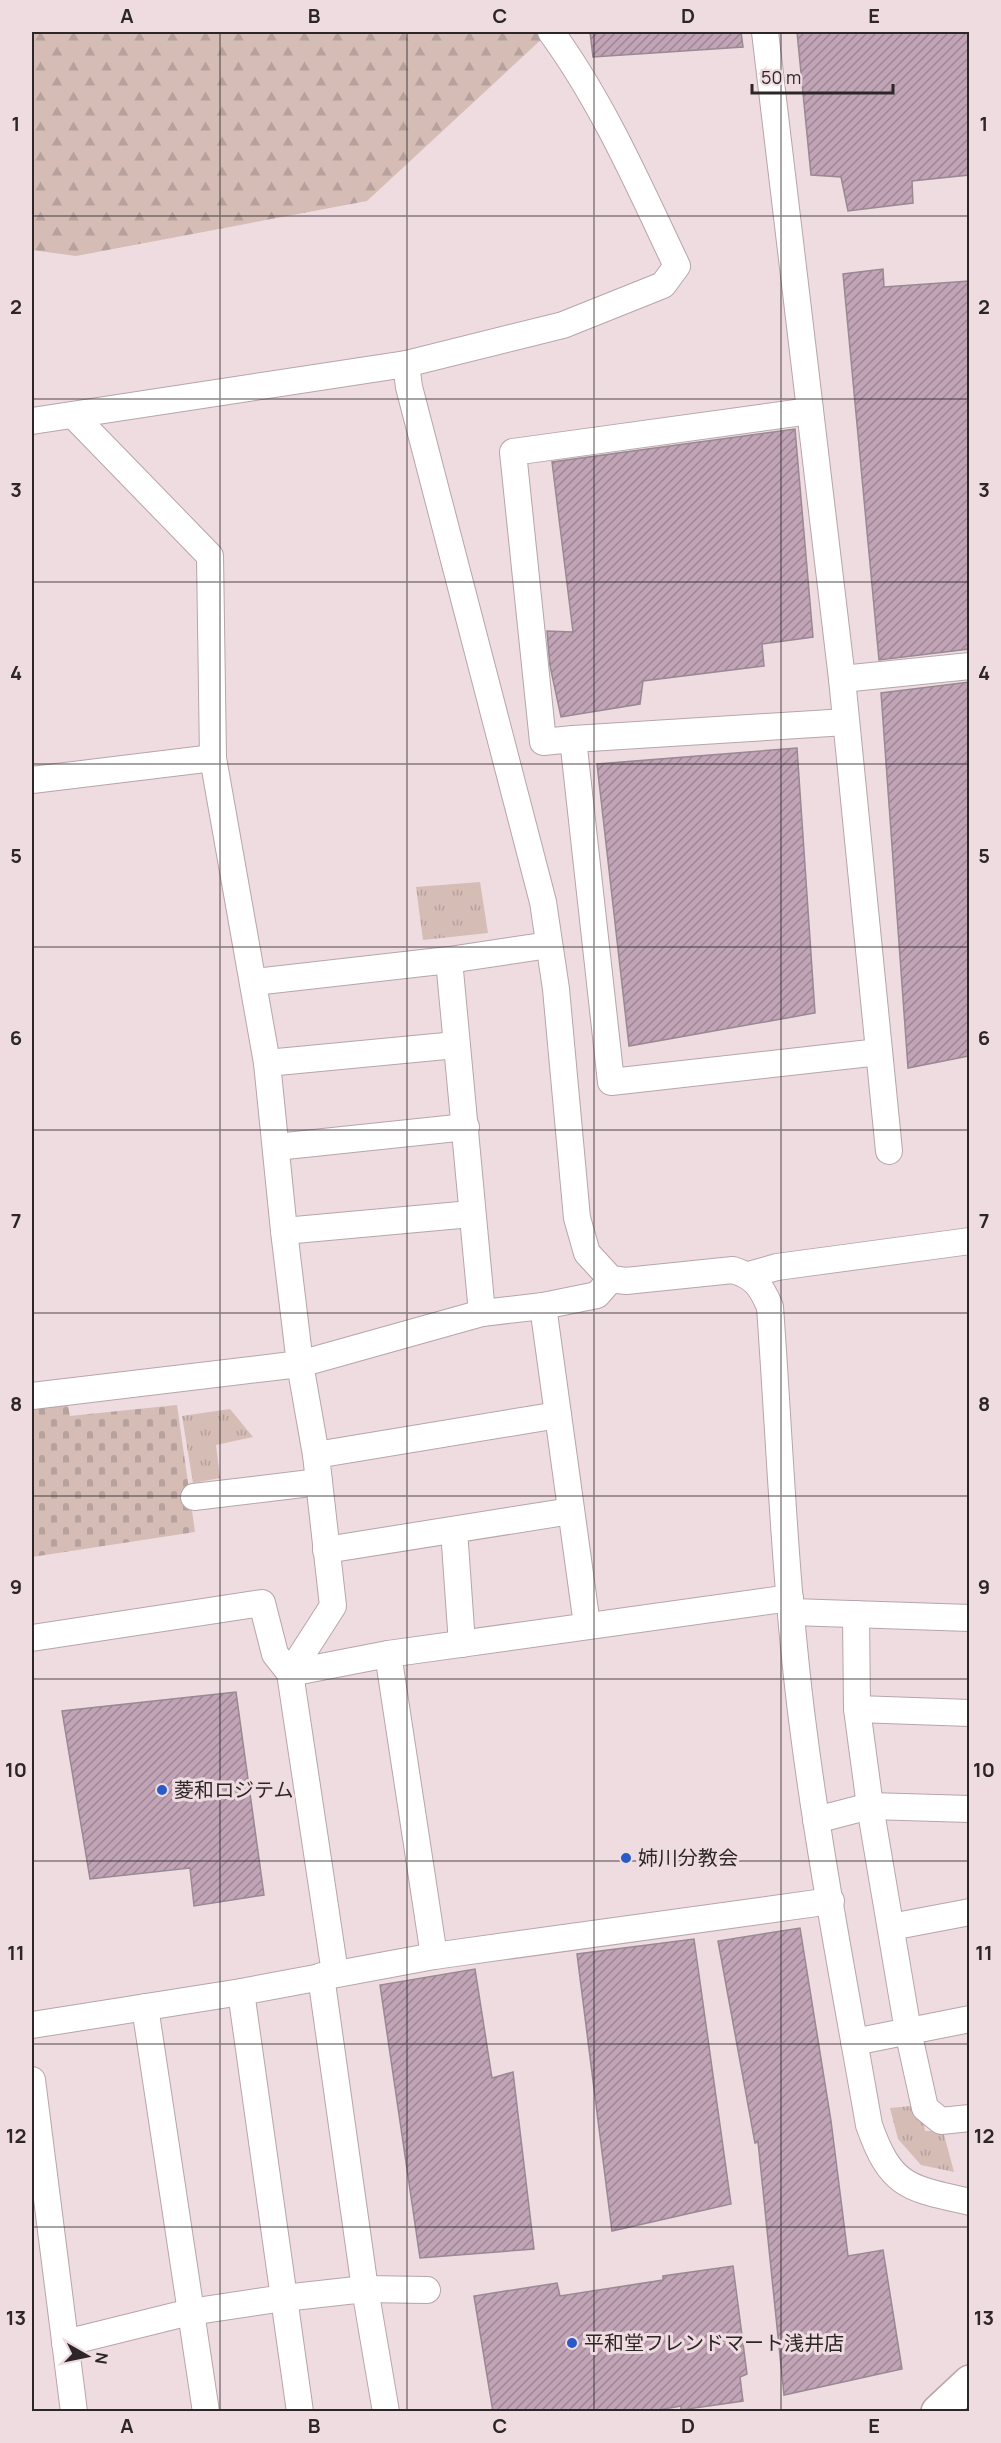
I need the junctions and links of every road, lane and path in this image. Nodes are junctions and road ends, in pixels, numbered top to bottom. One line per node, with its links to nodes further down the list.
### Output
1 (551, 32): 3 (street)
2 (765, 32): 4 (street)
3 (406, 364): 5 (street); 13 (street)
4 (810, 411): 8 (street); 10 (street)
5 (74, 416): 6 (street); 11 (street)
6 (32, 421)
7 (969, 666): 8 (street)
8 (842, 679): 9 (street)
9 (846, 722): 10 (street); 17 (street)
10 (573, 740): 17 (street)
11 (213, 758): 12 (street); 15 (street)
12 (32, 780)
13 (549, 945): 14 (street); 26 (street)
14 (449, 960): 15 (street); 16 (street)
15 (254, 982): 18 (street)
16 (456, 1045): 18 (street); 19 (street)
17 (879, 1052): 21 (street)
18 (267, 1063): 20 (street)
19 (466, 1127): 20 (street); 22 (street)
20 (276, 1147): 23 (street)
21 (889, 1151)
22 (471, 1214): 23 (street); 28 (street)
23 (284, 1231): 29 (street)
24 (969, 1242): 25 (street)
25 (749, 1275): 26 (street); 38 (street)
26 (611, 1279): 27 (street)
27 (543, 1306): 28 (street); 31 (street)
28 (482, 1312): 29 (street)
29 (300, 1364): 30 (street); 32 (street)
30 (32, 1396)
31 (558, 1415): 32 (street); 35 (street)
32 (316, 1455): 33 (street)
33 (319, 1482): 34 (street); 37 (street)
34 (194, 1497)
35 (571, 1511): 36 (street); 41 (street)
36 (454, 1530): 37 (street); 43 (street)
37 (326, 1550): 45 (street)
38 (791, 1605): 39 (street); 41 (street); 50 (street)
39 (856, 1614): 40 (street); 46 (street)
40 (969, 1618)
41 (587, 1625): 43 (street)
42 (32, 1638): 45 (street)
43 (462, 1644): 44 (street)
44 (388, 1654): 45 (street); 54 (street)
45 (290, 1673): 55 (street)
46 (857, 1710): 47 (street); 48 (street)
47 (969, 1713)
48 (870, 1806): 49 (street); 50 (street); 53 (street)
49 (969, 1809)
50 (816, 1820): 51 (street)
51 (831, 1901): 54 (street); 61 (street)
52 (969, 1912): 53 (street)
53 (891, 1927): 60 (street)
54 (434, 1956): 55 (street)
55 (328, 1975): 56 (street); 65 (street)
56 (241, 1992): 57 (street); 67 (street)
57 (145, 2007): 59 (street); 68 (street)
58 (969, 2019): 60 (street)
59 (32, 2025)
60 (908, 2031): 61 (street); 63 (street)
61 (854, 2042): 64 (street)
62 (32, 2080): 69 (street)
63 (969, 2118)
64 (969, 2202)
65 (365, 2289): 66 (street); 67 (street); 74 (street)
66 (427, 2290)
67 (284, 2298): 68 (street); 73 (street)
68 (190, 2312): 69 (street); 72 (street)
69 (65, 2343): 71 (street)
70 (969, 2382): 75 (highway)
71 (74, 2412)
72 (206, 2412)
73 (300, 2412)
74 (386, 2412)
75 (938, 2412)

